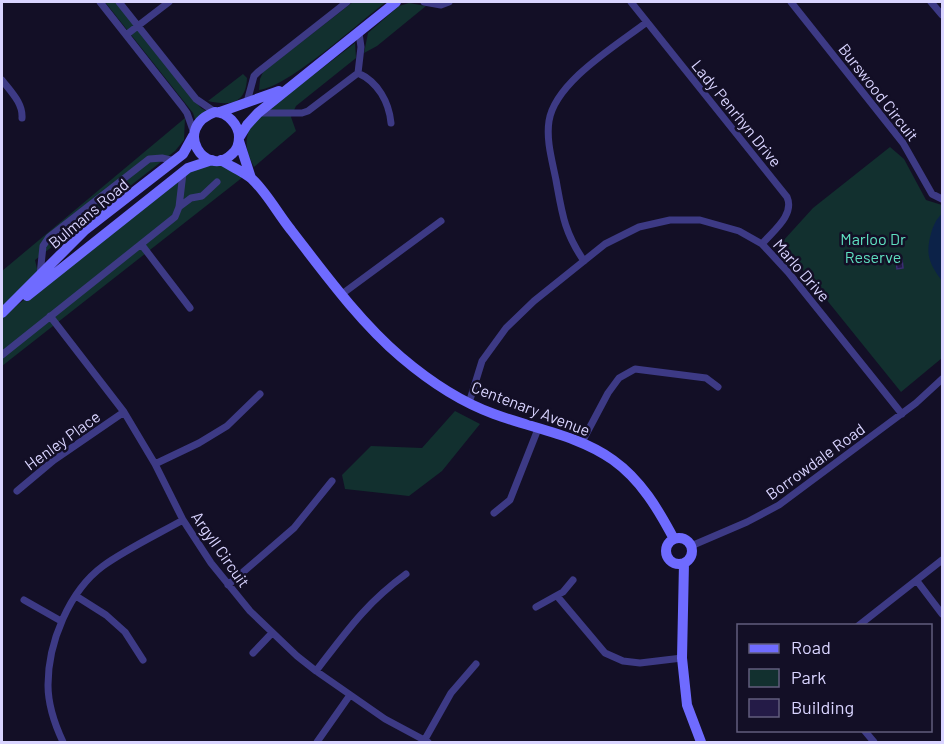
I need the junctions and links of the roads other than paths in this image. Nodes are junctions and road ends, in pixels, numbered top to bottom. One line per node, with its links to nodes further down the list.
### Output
1 (100, 2): 15 (street)
2 (119, 2): 13 (street)
3 (169, 2): 13 (street)
4 (347, 2): 19 (street)
5 (396, 2): 14 (street)
6 (424, 2): 7 (street)
7 (450, 2)
8 (631, 2): 12 (street, Lady Penrhyn Drive)
9 (791, 2): 33 (street, Burswood Circuit)
10 (931, 2): 11 (street)
11 (942, 15)
12 (647, 21): 37 (street, Lady Penrhyn Drive); 38 (street)
13 (138, 26): 15 (street); 20 (street)
14 (359, 33): 16 (street); 18 (street)
15 (126, 35): 24 (street)
16 (358, 73): 21 (street); 23 (street)
17 (2, 80): 22 (street)
18 (295, 83): 19 (street); 21 (street)
19 (245, 104): 20 (street)
20 (218, 112): 24 (street); 25 (street)
21 (258, 113): 25 (street)
22 (22, 118)
23 (391, 123)
24 (194, 135): 26 (street); 27 (street, Bulmans Road)
25 (239, 140): 26 (street); 29 (street, Centenary Avenue)
26 (216, 160): 28 (street, Bulmans Road); 29 (street, Centenary Avenue)
27 (175, 161): 39 (street, Bulmans Road); 39 (street)
28 (183, 172): 31 (street); 42 (street, Bulmans Road)
29 (251, 178): 40 (street, Centenary Avenue)
30 (218, 182): 32 (street)
31 (181, 189): 32 (street); 34 (street)
32 (191, 198): 34 (street)
33 (942, 199)
34 (179, 207): 36 (street)
35 (441, 221): 40 (street)
36 (141, 244): 41 (street); 43 (street)
37 (762, 244): 38 (street, Marlo Drive); 51 (street, Marlo Drive)
38 (584, 261): 49 (street, Marlo Drive)
39 (39, 277): 42 (street, Bulmans Road)
40 (342, 294): 49 (street, Centenary Avenue)
41 (190, 308)
42 (2, 314)
43 (50, 316): 44 (street); 50 (street, Argyll Circuit)
44 (2, 355)
45 (940, 381): 47 (street); 51 (street, Borrowdale Road)
46 (718, 387): 53 (street)
47 (942, 390)
48 (260, 394): 54 (street)
49 (469, 403): 52 (street, Centenary Avenue)
50 (124, 412): 54 (street, Argyll Circuit); 56 (street, Henley Place)
51 (902, 414): 60 (street, Borrowdale Road)
52 (538, 429): 53 (street, Centenary Avenue); 57 (street)
53 (582, 442): 59 (street, Centenary Avenue)
54 (155, 464): 58 (street, Argyll Circuit)
55 (332, 481): 66 (street)
56 (17, 491)
57 (494, 513)
58 (183, 520): 66 (street, Argyll Circuit); 67 (street)
59 (674, 539): 60 (street); 62 (street)
60 (691, 546): 62 (street)
61 (942, 560): 65 (street)
62 (684, 563): 76 (street)
63 (406, 574): 79 (street)
64 (573, 580): 68 (street)
65 (916, 581): 71 (street); 73 (street)
66 (228, 585): 74 (street, Argyll Circuit)
67 (76, 596): 72 (street); 77 (street)
68 (557, 596): 70 (street); 76 (street)
69 (24, 600): 72 (street)
70 (536, 607)
71 (942, 614)
72 (62, 621): 81 (street)
73 (861, 624)
74 (272, 633): 75 (street); 79 (street, Argyll Circuit)
75 (253, 653)
76 (682, 658): 84 (street)
77 (143, 660)
78 (476, 664): 83 (street)
79 (316, 671): 80 (street, Argyll Circuit)
80 (350, 695): 82 (street); 83 (street, Argyll Circuit)
81 (63, 742)
82 (317, 742)
83 (426, 742)
84 (701, 742)

